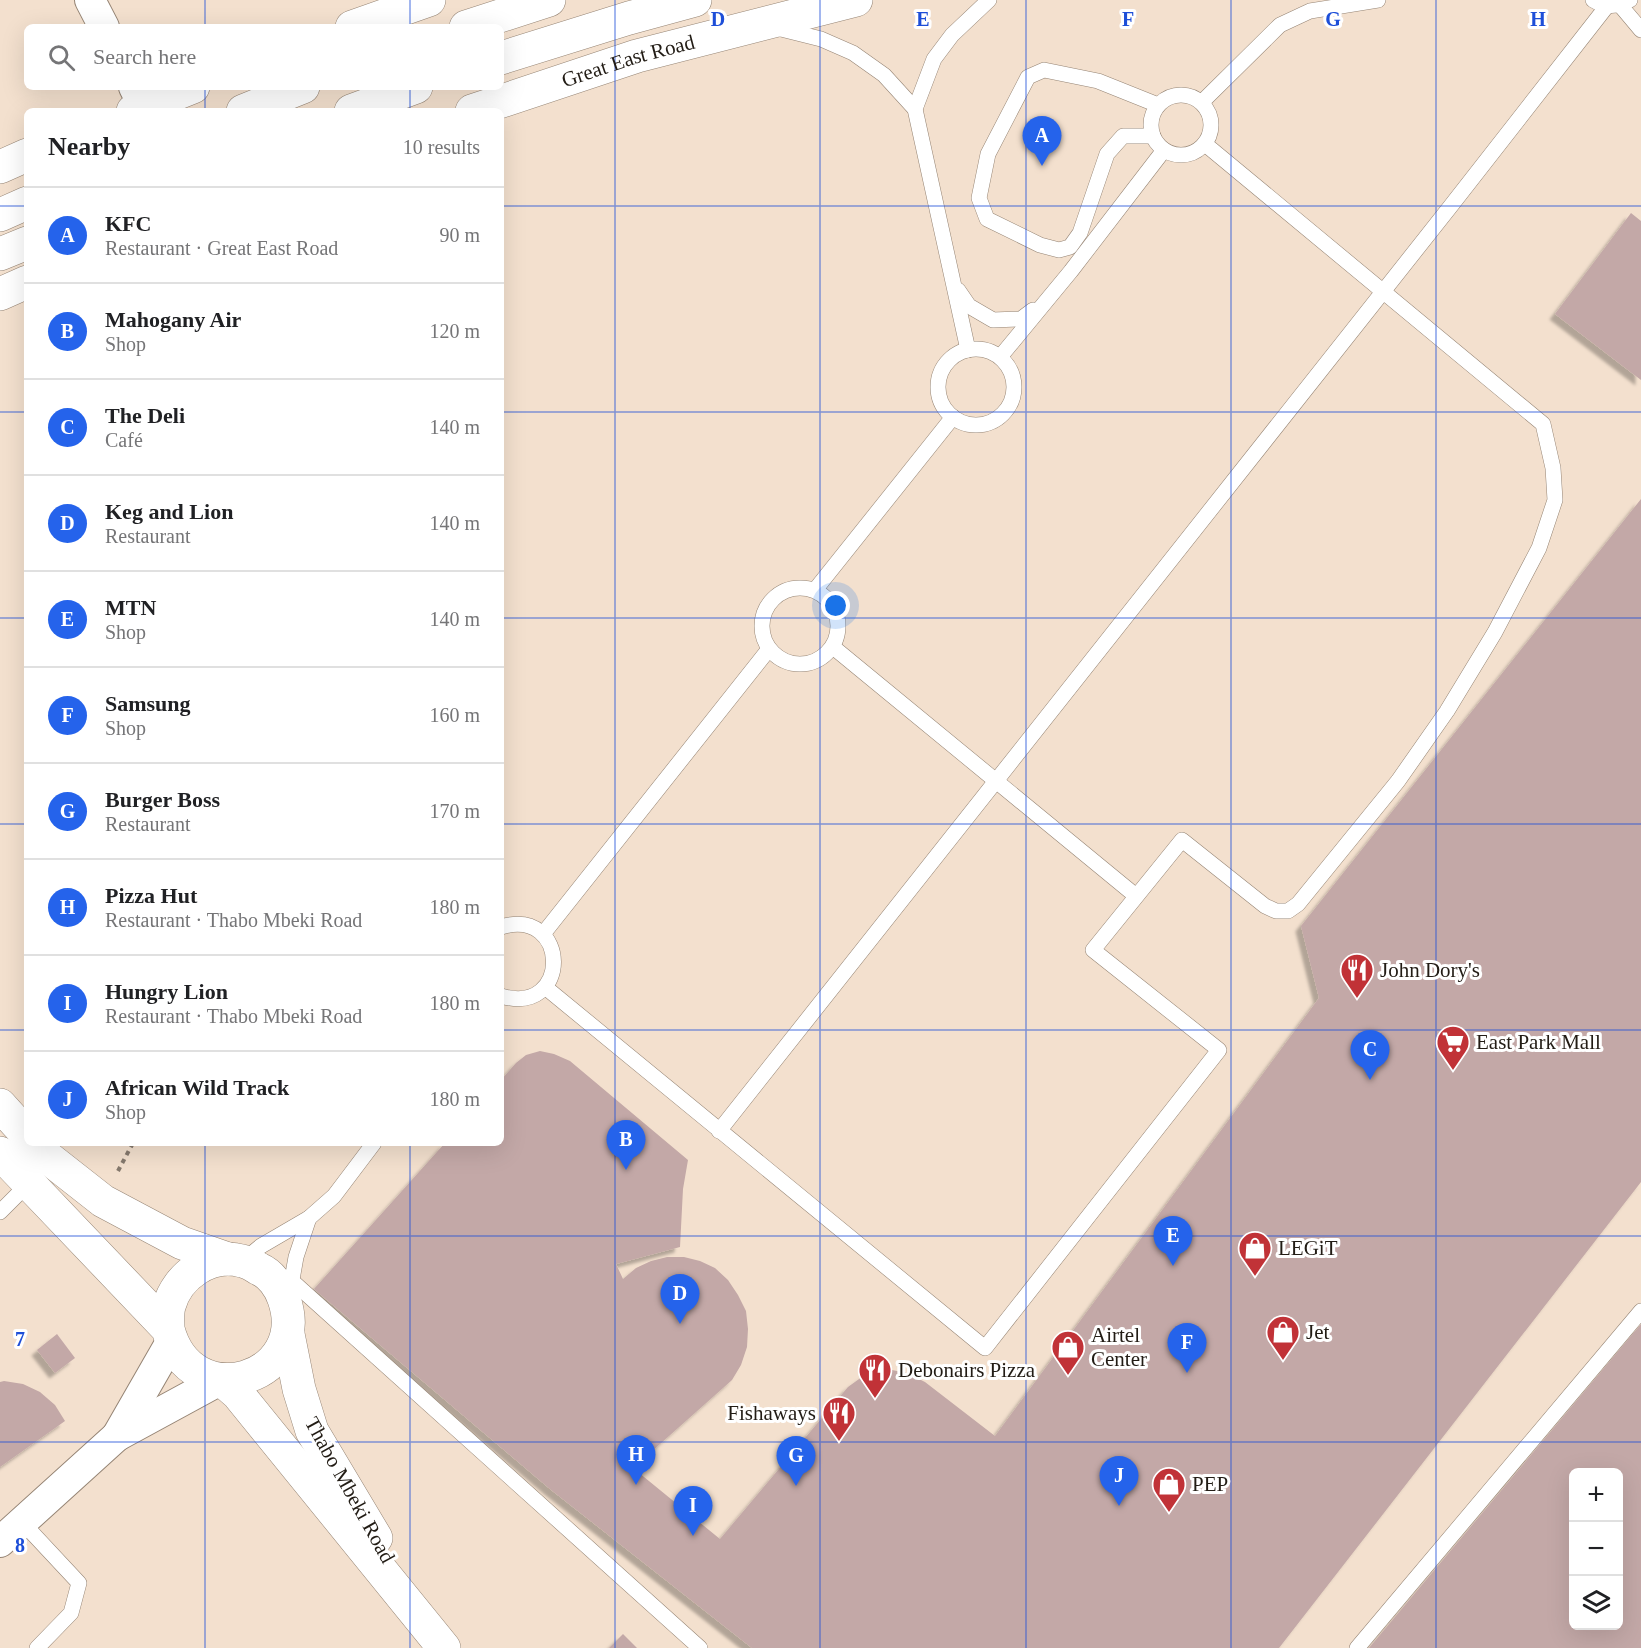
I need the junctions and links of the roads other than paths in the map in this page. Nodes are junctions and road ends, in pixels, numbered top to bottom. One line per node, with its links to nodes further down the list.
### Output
1 (90, 0): 9 (street)
2 (429, 0): 10 (main road)
3 (549, 0): 11 (main road)
4 (694, 0): 14 (main road, Great East Road)
5 (856, 0): 12 (main road, Great East Road)
6 (989, 0): 24 (lane)
7 (1378, 0): 19 (lane)
8 (1612, 3): 13 (lane); 36 (lane)
9 (102, 24)
10 (361, 24)
11 (475, 24)
12 (760, 24): 23 (main road, Great East Road); 24 (lane)
13 (1641, 30)
14 (504, 57)
15 (182, 90): 18 (main road)
16 (296, 90): 21 (main road)
17 (408, 90): 22 (main road)
18 (137, 102)
19 (1202, 102): 20 (lane); 26 (lane)
20 (1158, 105): 25 (lane); 25 (lane)
21 (250, 108)
22 (359, 108)
23 (481, 108)
24 (915, 110): 35 (lane)
25 (1152, 136): 27 (lane)
26 (1205, 144): 27 (lane); 36 (lane)
27 (1164, 150): 38 (lane)
28 (24, 156): 29 (main road)
29 (0, 167)
30 (24, 204): 31 (main road)
31 (0, 215)
32 (24, 244): 33 (main road)
33 (0, 255)
34 (24, 283): 37 (main road)
35 (953, 283): 38 (lane); 39 (lane)
36 (1384, 291): 45 (lane); 46 (lane)
37 (0, 294)
38 (1043, 304): 40 (lane)
39 (968, 350): 40 (lane); 41 (lane)
40 (1000, 357): 41 (lane)
41 (953, 417): 42 (lane)
42 (815, 590): 43 (lane); 44 (lane)
43 (833, 647): 44 (lane); 45 (lane)
44 (769, 649): 48 (lane)
45 (997, 780): 46 (lane); 52 (lane)
46 (1137, 896): 52 (lane)
47 (504, 926): 48 (lane)
48 (543, 934): 49 (lane)
49 (545, 987): 50 (lane); 52 (lane)
50 (504, 997)
51 (0, 1105): 54 (main road, Thabo Mbeki Road)
52 (719, 1131)
53 (372, 1146): 57 (lane)
54 (13, 1151): 55 (main road, Thabo Mbeki Road); 58 (main road, Thabo Mbeki Road)
55 (28, 1184): 56 (lane); 61 (main road, Thabo Mbeki Road)
56 (0, 1212)
57 (309, 1218): 58 (lane); 59 (lane)
58 (235, 1260): 59 (main road, Thabo Mbeki Road); 61 (main road)
59 (289, 1308): 62 (main road); 66 (main road, Thabo Mbeki Road); 68 (lane)
60 (1641, 1311): 69 (lane)
61 (170, 1336): 62 (main road, Thabo Mbeki Road); 63 (street)
62 (221, 1380): 63 (street); 66 (main road, Thabo Mbeki Road)
63 (117, 1436): 64 (street)
64 (22, 1522): 65 (street); 67 (lane)
65 (0, 1542)
66 (439, 1643)
67 (37, 1648)
68 (700, 1648)
69 (1357, 1648)

